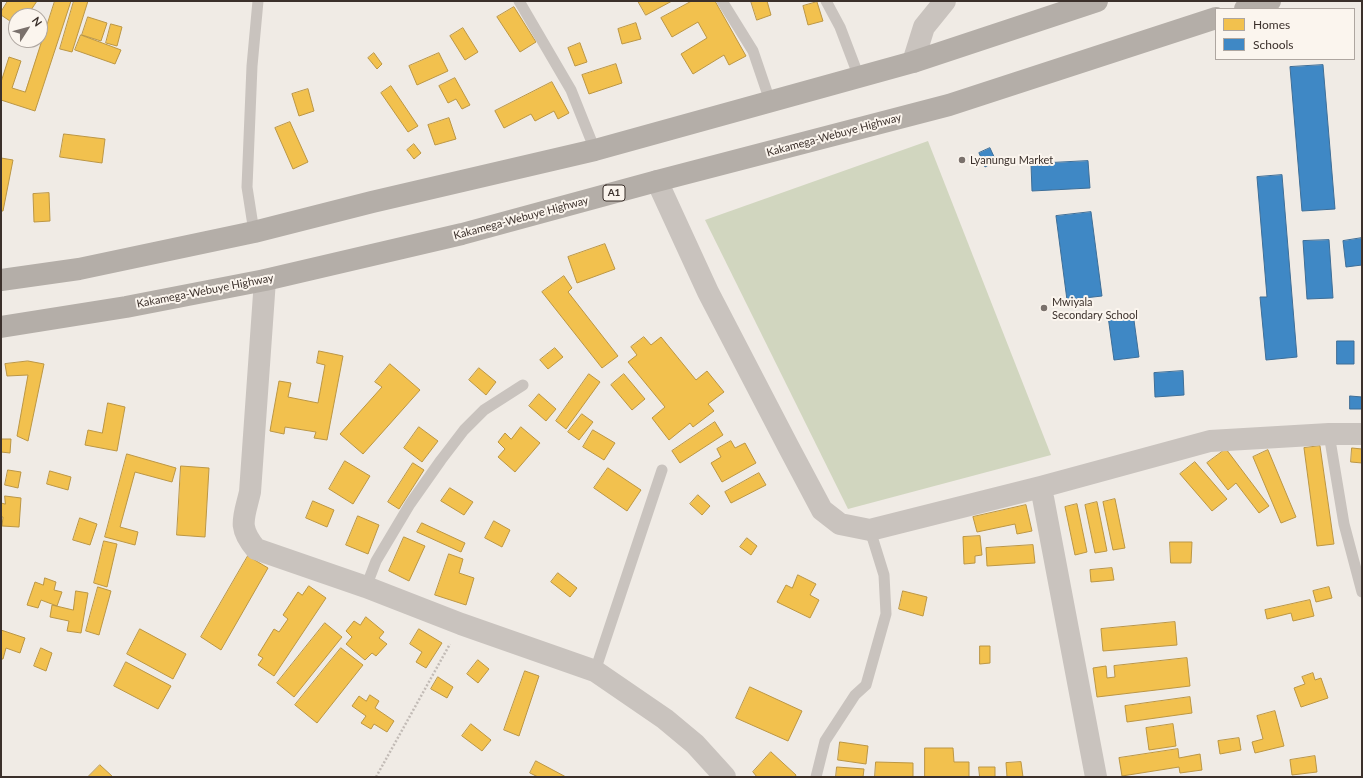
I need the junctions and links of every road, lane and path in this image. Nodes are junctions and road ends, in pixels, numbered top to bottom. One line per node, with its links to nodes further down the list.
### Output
1 (258, 1): 15 (lane)
2 (518, 1): 13 (lane)
3 (722, 1): 12 (lane)
4 (826, 1): 11 (lane)
5 (945, 1): 10 (street)
6 (1097, 1): 10 (highway)
7 (1270, 1): 8 (highway)
8 (1248, 8)
9 (1215, 18): 14 (highway, Kakamega-Webuye Highway / A1)
10 (913, 62): 11 (highway)
11 (859, 76): 12 (highway)
12 (770, 101): 13 (highway)
13 (595, 150): 15 (highway)
14 (657, 181): 17 (highway, Kakamega-Webuye Highway / A1); 24 (street)
15 (254, 232): 16 (highway)
16 (1, 280)
17 (265, 280): 18 (highway, Kakamega-Webuye Highway / A1); 25 (street)
18 (1, 327)
19 (523, 384): 25 (lane)
20 (1329, 434): 21 (street); 23 (street); 26 (lane)
21 (1362, 434)
22 (662, 470): 28 (lane)
23 (1041, 487): 24 (street); 32 (street)
24 (870, 530): 31 (lane)
25 (366, 587): 27 (street)
26 (1362, 592)
27 (461, 624): 28 (street); 29 (path)
28 (595, 671): 30 (street)
29 (376, 777)
30 (725, 777)
31 (816, 777)
32 (1096, 777)

